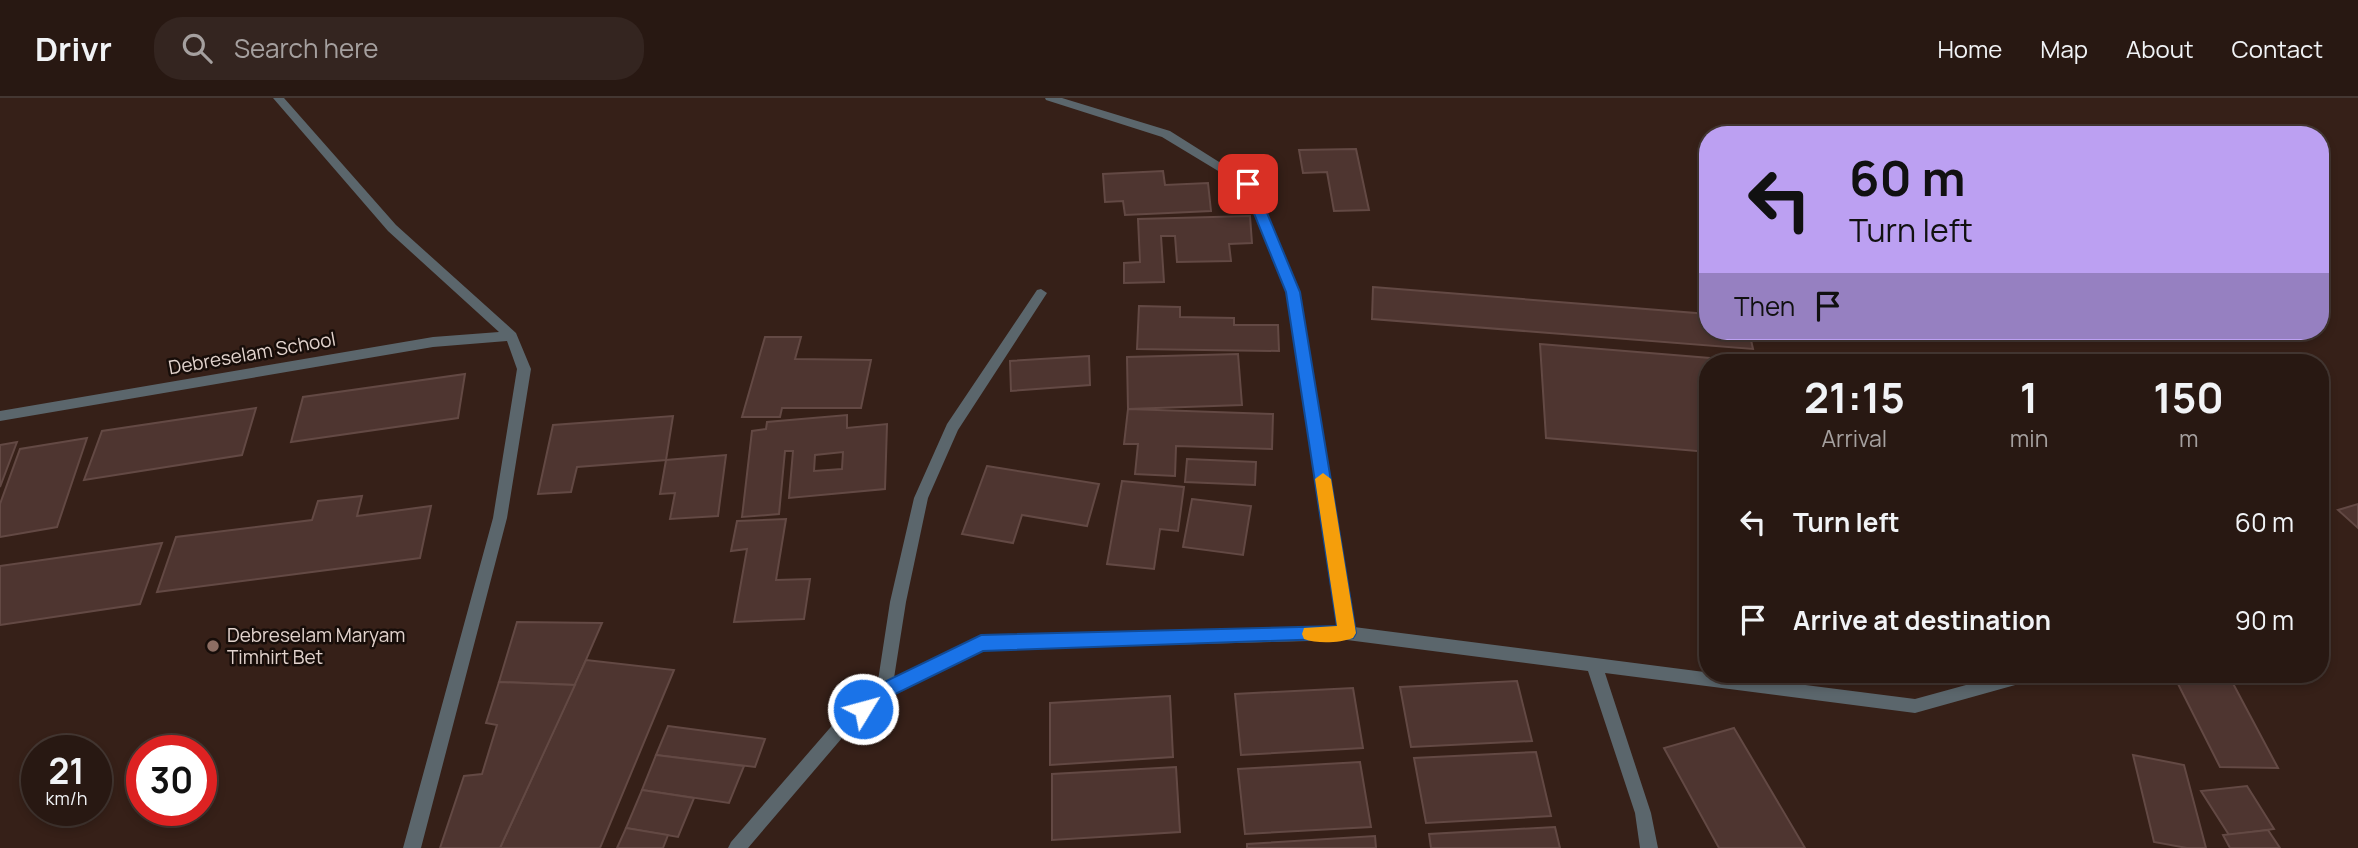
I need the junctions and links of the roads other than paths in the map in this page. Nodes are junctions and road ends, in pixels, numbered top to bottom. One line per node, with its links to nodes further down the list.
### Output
1 (278, 98): 4 (street)
2 (1050, 98): 6 (street)
3 (1041, 293): 11 (street)
4 (511, 336): 5 (street, Debreselam School); 12 (street)
5 (0, 416)
6 (1347, 633): 7 (street); 11 (street)
7 (1595, 667): 8 (street); 14 (street)
8 (1699, 680)
9 (1726, 683): 10 (street)
10 (1998, 683)
11 (884, 691): 13 (street)
12 (412, 848)
13 (737, 848)
14 (1649, 848)

